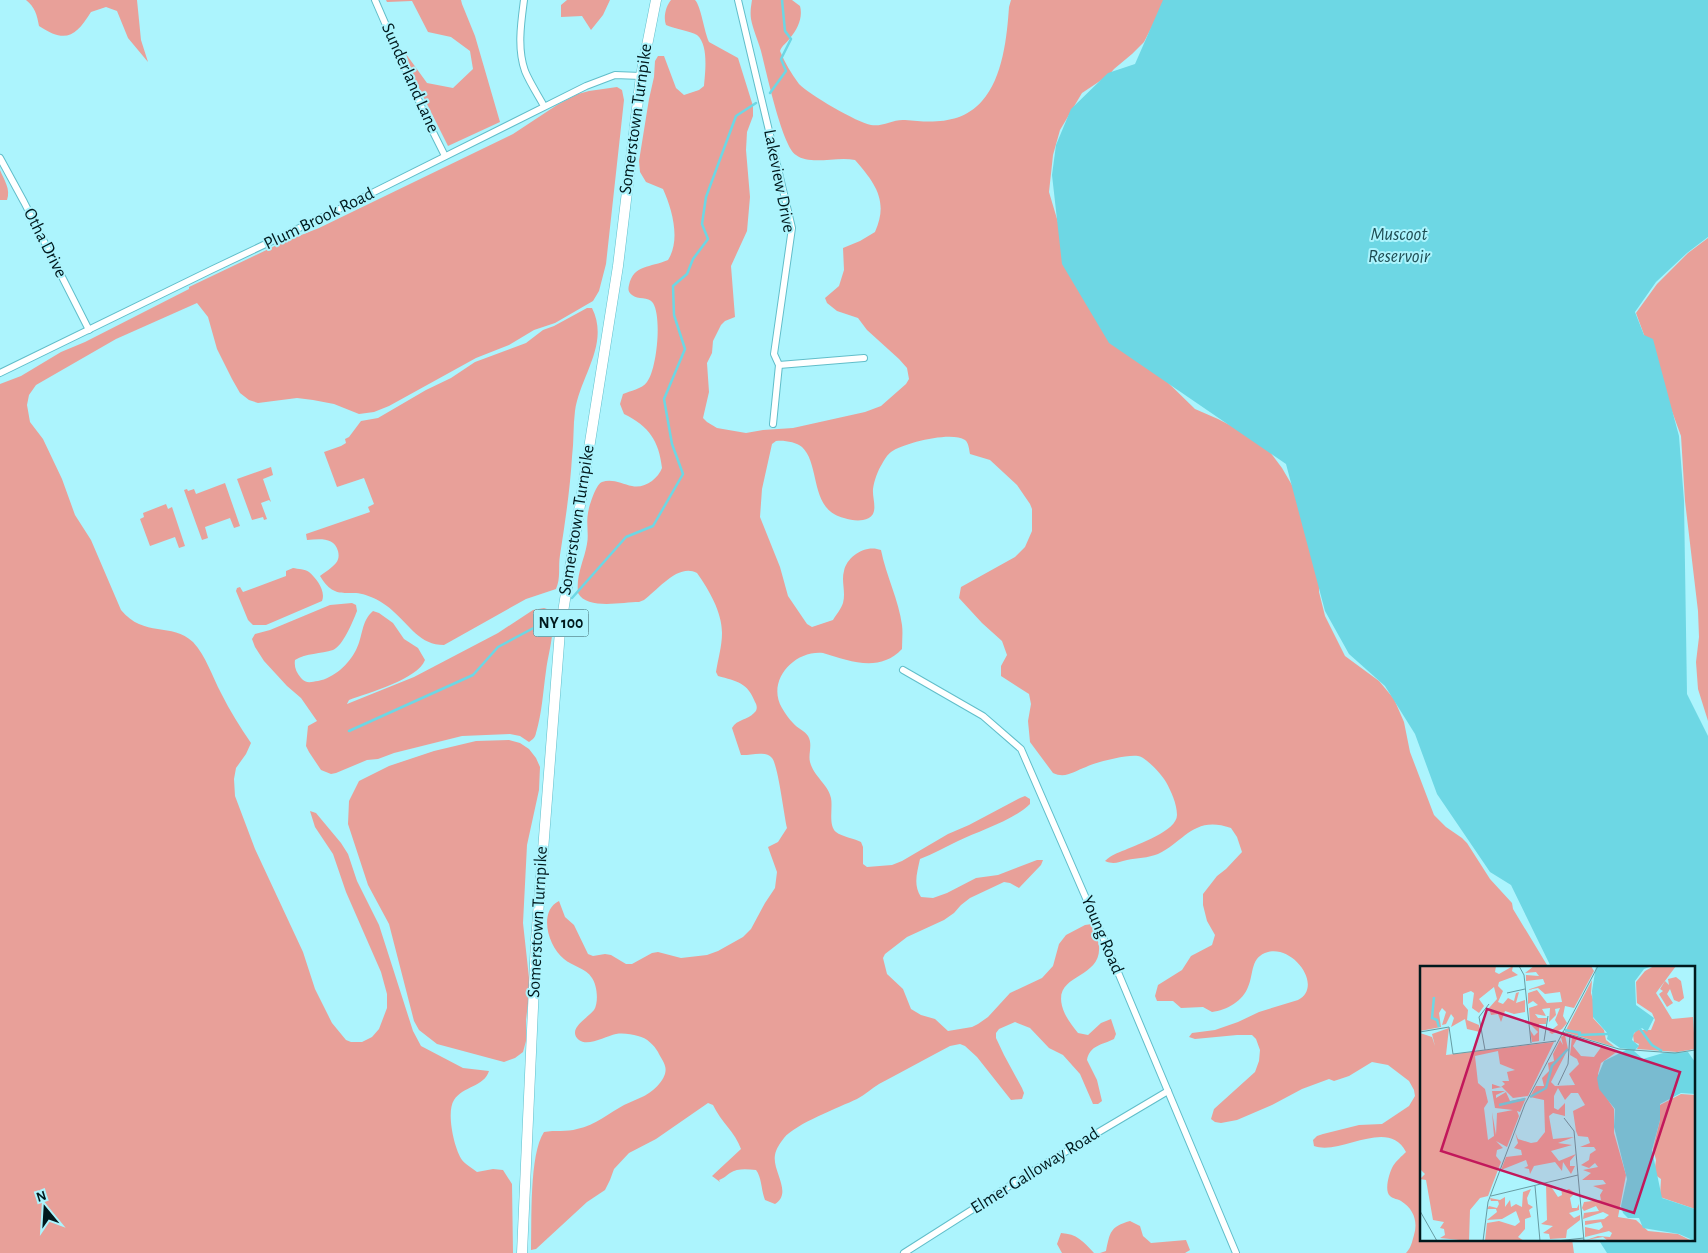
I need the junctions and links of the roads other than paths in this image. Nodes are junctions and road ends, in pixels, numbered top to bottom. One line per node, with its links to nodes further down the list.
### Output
1 (374, 0): 7 (street, Sunderland Lane)
2 (524, 0): 6 (street)
3 (656, 0): 5 (main road, Somerstown Turnpike / NY 100)
4 (738, 0): 11 (street, Lakeview Drive)
5 (640, 76): 6 (street, Plum Brook Road); 16 (main road, Somerstown Turnpike / NY 100)
6 (544, 106): 7 (street, Plum Brook Road)
7 (446, 156): 9 (street, Plum Brook Road)
8 (0, 158): 9 (street, Otha Drive)
9 (89, 330): 12 (street, Plum Brook Road)
10 (864, 358): 11 (street)
11 (779, 365): 13 (street, Lakeview Drive)
12 (0, 374)
13 (773, 424)
14 (903, 670): 15 (street, Young Road)
15 (1168, 1091): 17 (street, Elmer Galloway Road); 18 (street, Young Road)
16 (522, 1253)
17 (904, 1253)
18 (1236, 1253)

